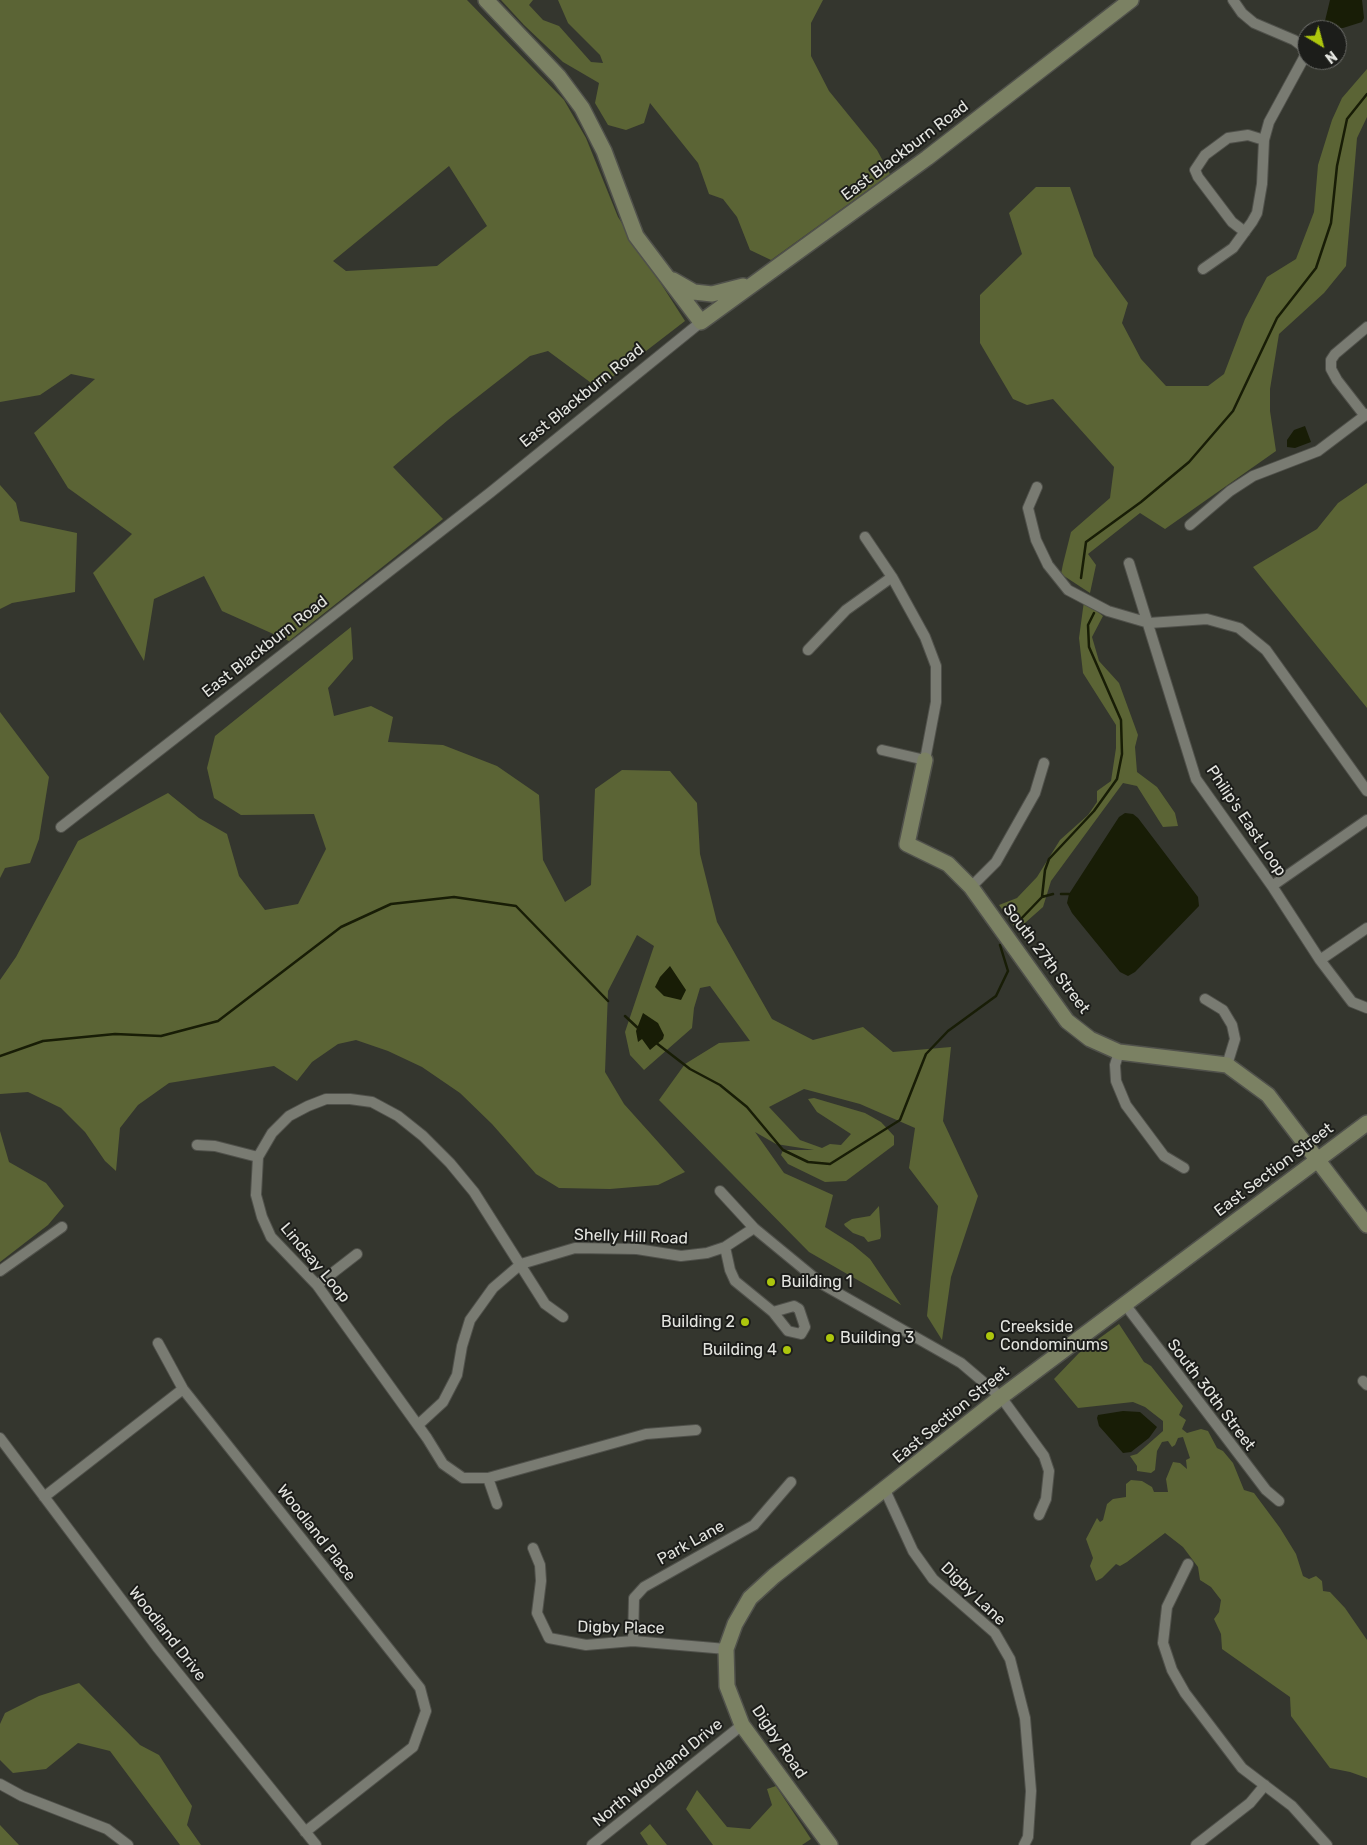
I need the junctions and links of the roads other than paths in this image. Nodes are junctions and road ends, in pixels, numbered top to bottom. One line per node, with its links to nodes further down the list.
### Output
1 (486, 0): 7 (street)
2 (1233, 0): 4 (street)
3 (1123, 2): 8 (street, East Blackburn Road)
4 (1264, 140): 5 (street); 5 (street)
5 (1245, 232): 6 (street)
6 (1203, 269)
7 (666, 275): 8 (street); 9 (street)
8 (762, 278): 9 (street, East Blackburn Road)
9 (701, 322): 24 (street, East Blackburn Road)
10 (1367, 327): 11 (street)
11 (1366, 415): 13 (street)
12 (1037, 487): 17 (street)
13 (1190, 525)
14 (864, 537): 16 (street)
15 (1129, 563): 17 (street, Philip's East Loop)
16 (892, 577): 18 (street); 20 (street)
17 (1149, 623): 22 (street); 26 (street, Philip's East Loop)
18 (808, 650)
19 (882, 750): 20 (street)
20 (925, 760): 25 (street, South 27th Street)
21 (1044, 763): 25 (street)
22 (1367, 791)
23 (1367, 820): 26 (street)
24 (61, 828)
25 (971, 886): 31 (street, South 27th Street)
26 (1272, 886): 28 (street, Philip's East Loop)
27 (1367, 928): 28 (street)
28 (1320, 960): 30 (street, Philip's East Loop)
29 (1205, 999): 32 (street)
30 (1367, 1008)
31 (1119, 1052): 32 (street, South 27th Street); 37 (street)
32 (1227, 1065): 36 (street, South 27th Street)
33 (1367, 1123): 36 (street, East Section Street)
34 (198, 1146): 35 (street)
35 (258, 1156): 44 (street, Lindsay Loop); 46 (street, Lindsay Loop)
36 (1317, 1159): 39 (street, South 27th Street); 47 (street, East Section Street)
37 (1184, 1168)
38 (720, 1191): 41 (street)
39 (1367, 1225)
40 (62, 1227): 45 (street)
41 (754, 1228): 42 (street, Shelly Hill Road); 52 (street)
42 (725, 1247): 44 (street, Shelly Hill Road); 48 (street)
43 (357, 1254): 46 (street)
44 (521, 1264): 49 (street, Lindsay Loop); 53 (street, Shelly Hill Road)
45 (0, 1271)
46 (316, 1285): 53 (street, Lindsay Loop)
47 (1124, 1304): 52 (street, East Section Street); 60 (street, South 30th Street)
48 (773, 1312)
49 (563, 1317)
50 (158, 1343): 51 (street, Woodland Place)
51 (183, 1389): 59 (street); 70 (street, Woodland Place)
52 (1000, 1397): 58 (street, East Section Street); 62 (street)
53 (418, 1425): 56 (street, Lindsay Loop)
54 (696, 1430): 56 (street, Lindsay Loop)
55 (0, 1438): 59 (street, Woodland Drive)
56 (488, 1478): 61 (street)
57 (791, 1482): 65 (street, Park Lane)
58 (885, 1490): 66 (street, East Section Street); 75 (street, Digby Lane)
59 (44, 1496): 70 (street, Woodland Drive)
60 (1279, 1501)
61 (497, 1504)
62 (1039, 1515)
63 (533, 1548): 65 (street, Digby Place)
64 (1188, 1564): 69 (street)
65 (633, 1641): 66 (street, Digby Place)
66 (726, 1649): 67 (street, Digby Road)
67 (742, 1725): 73 (street, North Woodland Drive); 74 (street, Digby Road)
68 (0, 1784): 71 (street)
69 (1265, 1785): 76 (street); 77 (street)
70 (305, 1832): 72 (street, Woodland Drive)
71 (128, 1845)
72 (316, 1845)
73 (592, 1845)
74 (830, 1845)
75 (1024, 1845)
76 (1196, 1845)
77 (1327, 1845)

